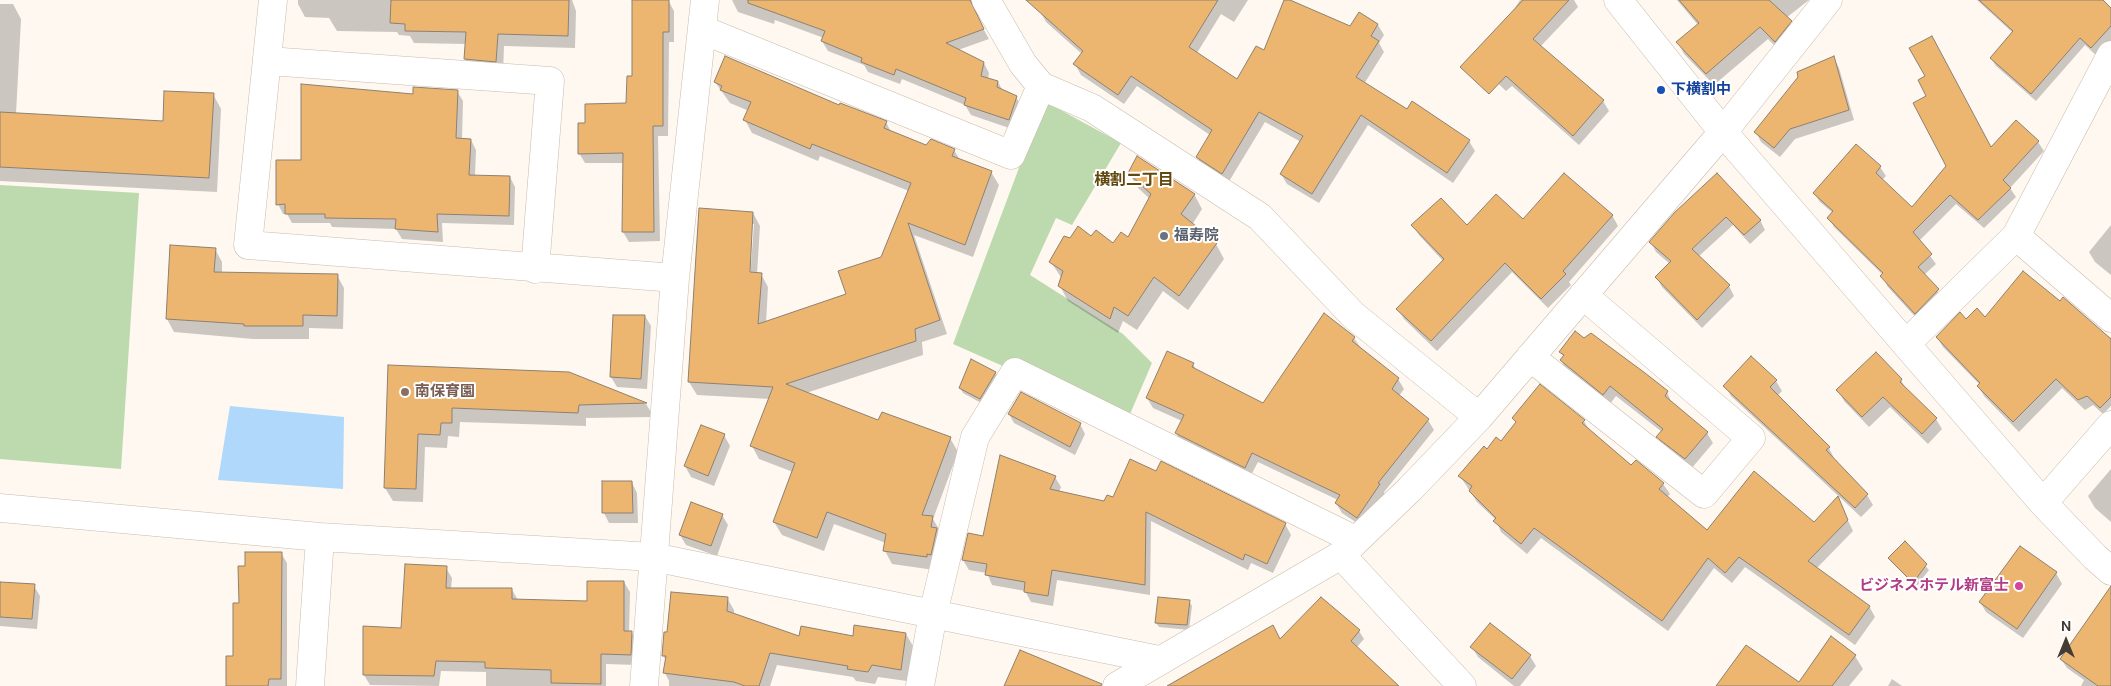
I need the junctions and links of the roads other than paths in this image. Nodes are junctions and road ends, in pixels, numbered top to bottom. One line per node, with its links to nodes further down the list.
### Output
1 (274, 0): 8 (street)
2 (705, 0): 6 (street)
3 (986, 0): 9 (street)
4 (1618, 0): 10 (street)
5 (1828, 0): 10 (street)
6 (703, 30): 9 (street); 13 (street)
7 (2111, 55): 11 (street)
8 (268, 61): 12 (street); 12 (street)
9 (1041, 86): 18 (street)
10 (1723, 132): 14 (street); 16 (street)
11 (2016, 236): 15 (street); 16 (street)
12 (535, 269): 13 (street)
13 (675, 278): 24 (street)
14 (1583, 296): 17 (street); 17 (street)
15 (2111, 318)
16 (1907, 343): 20 (street)
17 (1530, 357): 18 (street)
18 (1479, 417): 23 (street)
19 (2111, 424): 20 (street)
20 (2043, 503): 25 (street)
21 (0, 508): 22 (street)
22 (320, 537): 24 (street); 28 (street)
23 (1348, 547): 26 (street); 27 (street); 32 (street)
24 (653, 557): 26 (street); 29 (street)
25 (2111, 571)
26 (933, 614): 27 (street); 30 (street)
27 (1159, 660): 31 (street)
28 (310, 686)
29 (644, 686)
30 (920, 686)
31 (1117, 686)
32 (1462, 686)

